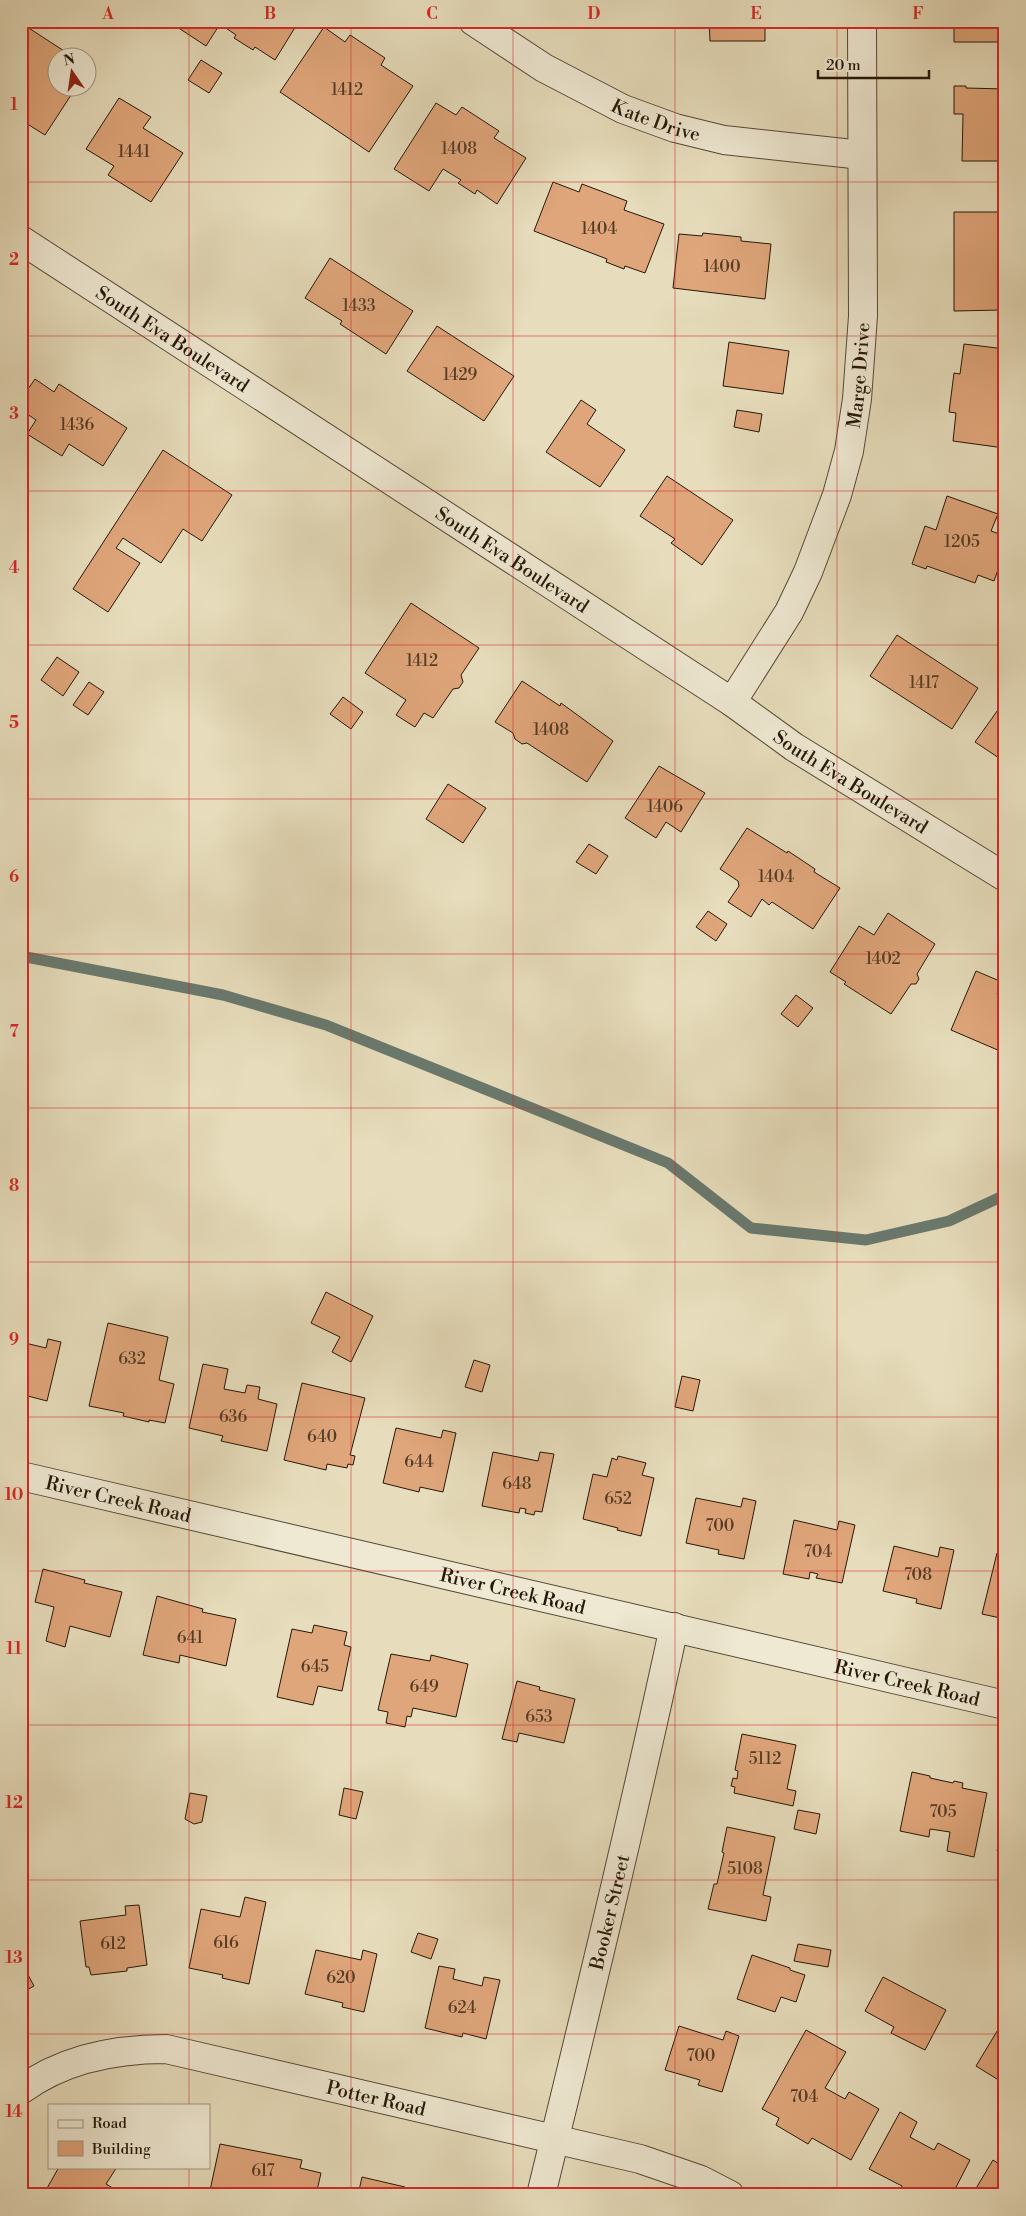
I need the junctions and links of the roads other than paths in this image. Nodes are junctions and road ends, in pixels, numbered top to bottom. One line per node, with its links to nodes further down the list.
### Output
1 (473, 21): 3 (street, Kate Drive)
2 (862, 21): 3 (street, Marge Drive)
3 (862, 155): 5 (street, Marge Drive)
4 (21, 240): 5 (street, South Eva Boulevard)
5 (732, 702): 6 (street, South Eva Boulevard)
6 (1005, 877)
7 (21, 1476): 8 (street, River Creek Road)
8 (674, 1627): 9 (street, River Creek Road); 11 (street, Booker Street)
9 (1005, 1705)
10 (21, 2090): 11 (street, Potter Road)
11 (555, 2138): 12 (street, Booker Street); 13 (street, Potter Road)
12 (541, 2195)
13 (730, 2195)

